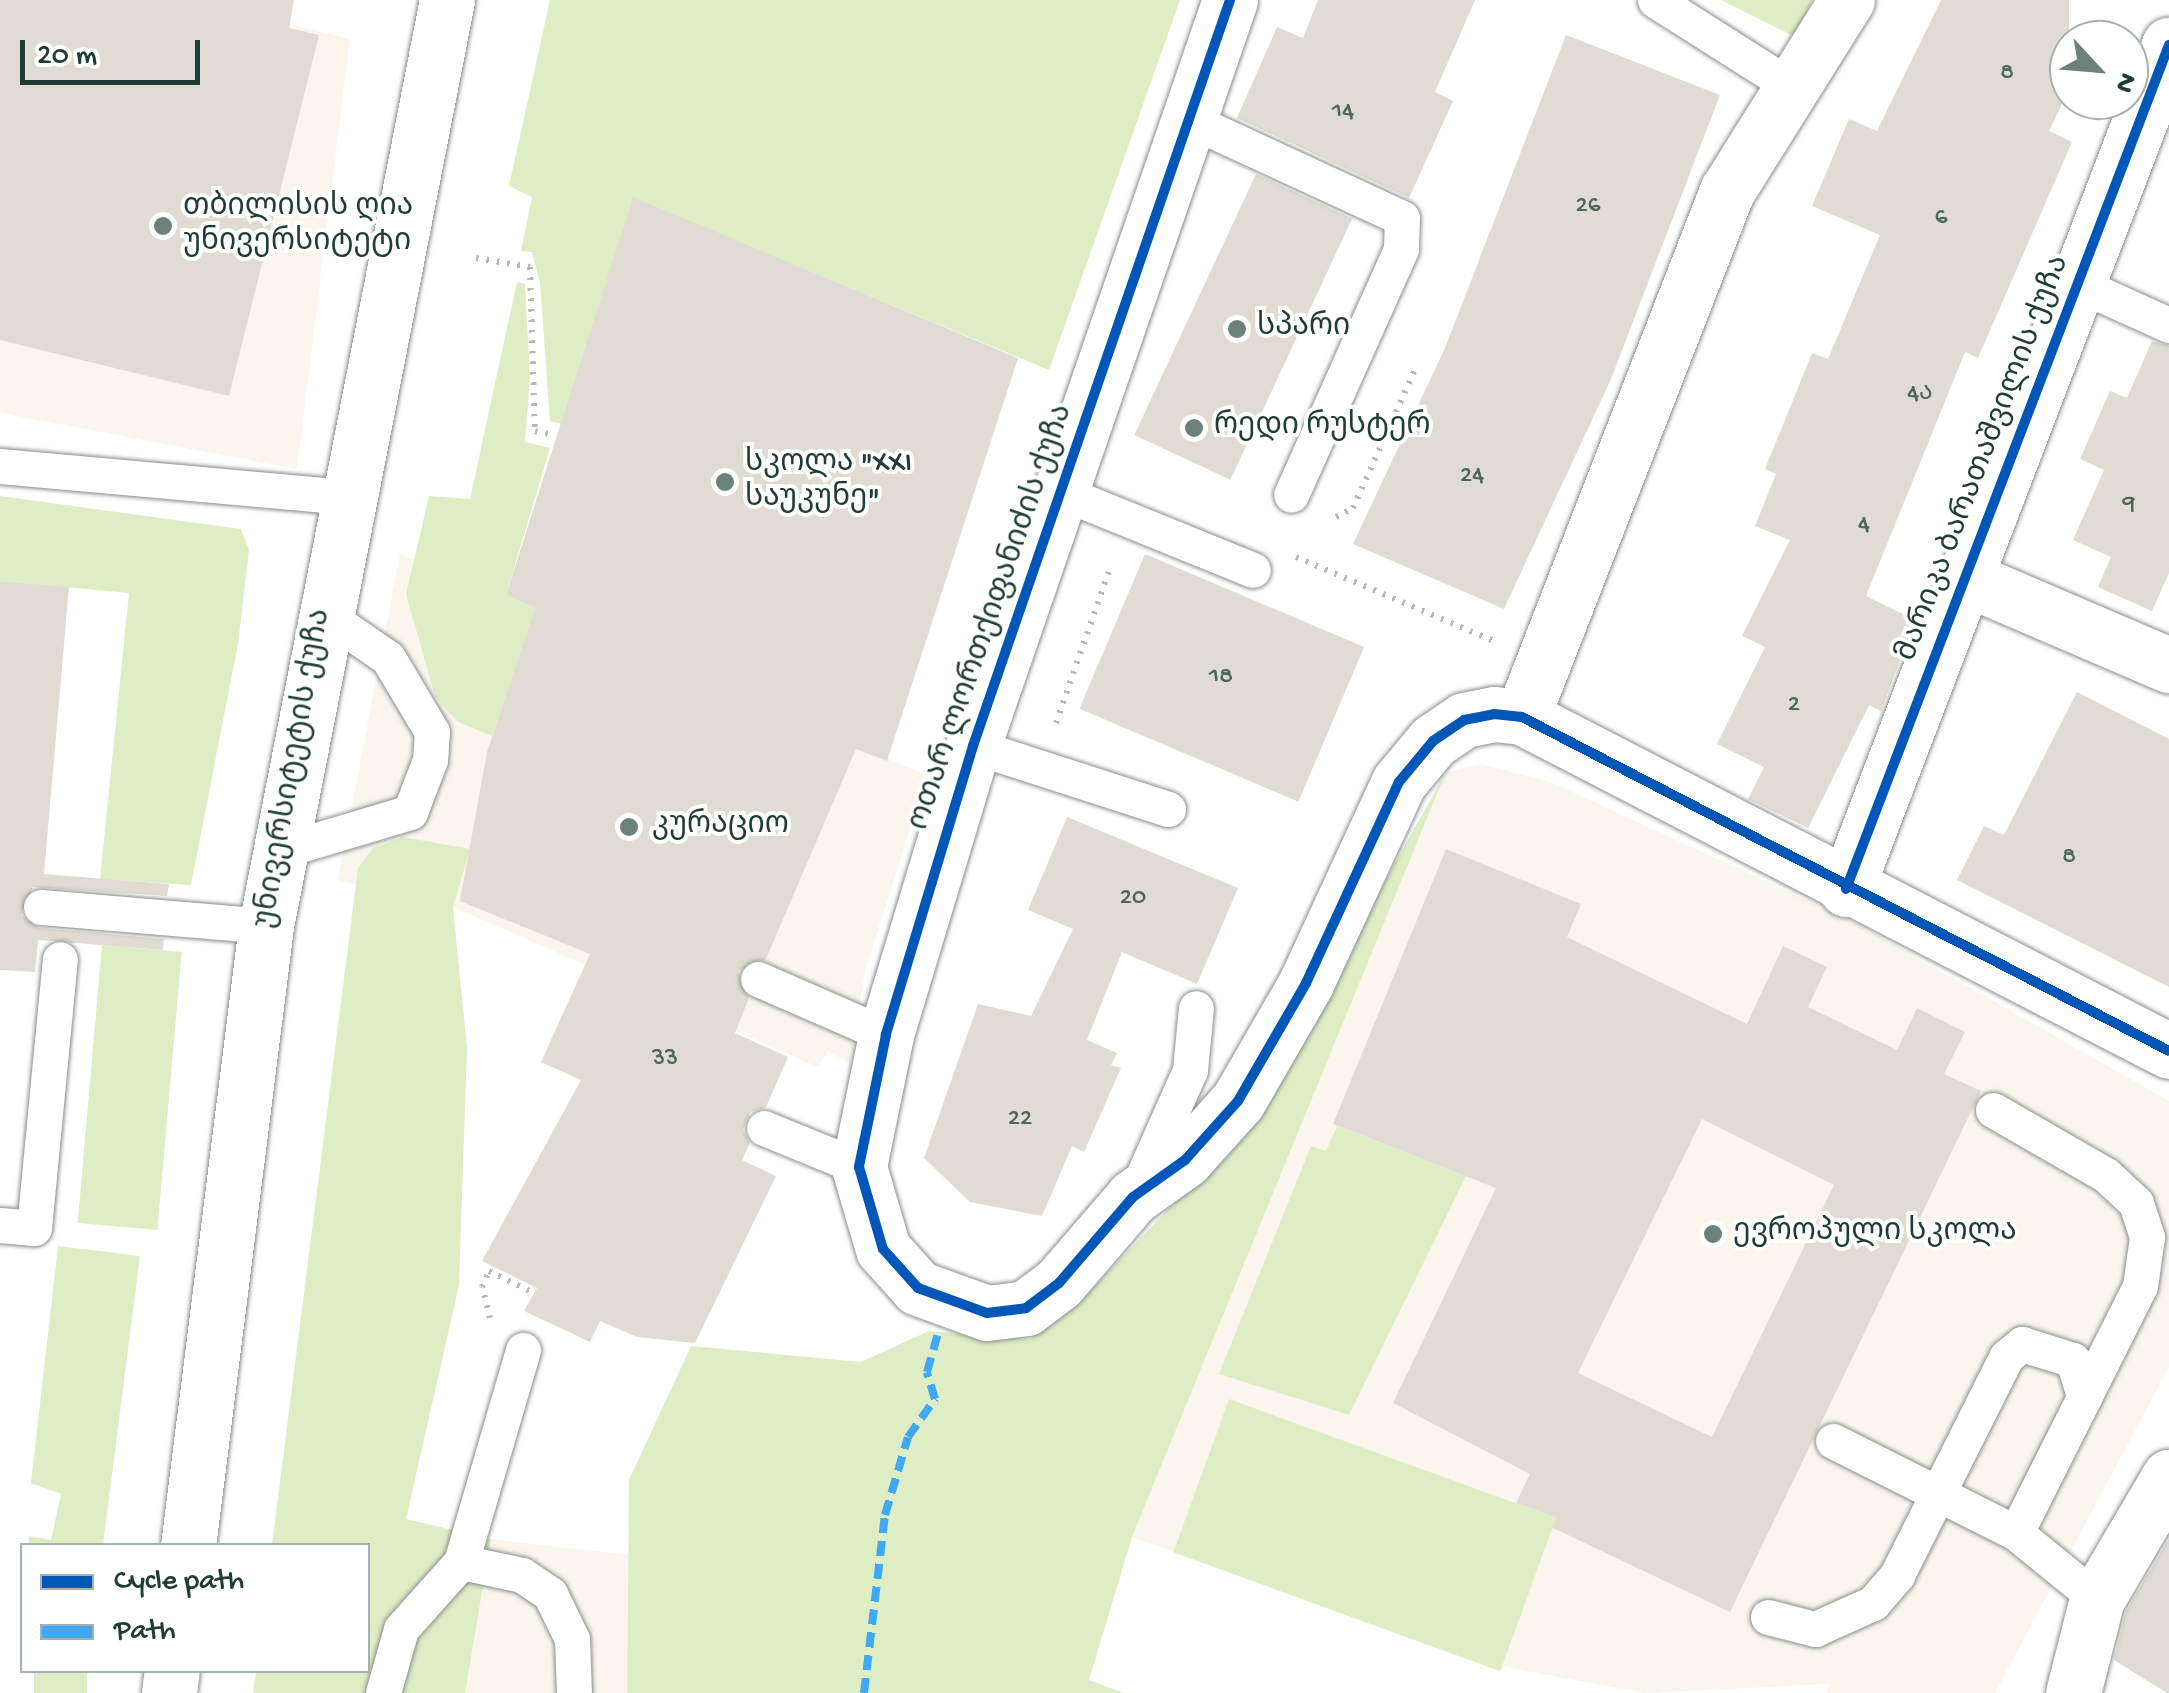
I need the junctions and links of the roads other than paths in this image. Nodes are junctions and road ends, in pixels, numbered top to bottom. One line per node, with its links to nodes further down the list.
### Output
1 (447, 0): 13 (street, უნივერსიტეტის ქუჩა)
2 (1230, 0): 7 (street, ოთარ ლორთქიფანიძის ქუჩა)
3 (1655, 0): 6 (lane)
4 (1846, 0): 6 (street)
5 (2169, 45): 8 (street, მარიკა ბარათაშვილის ქუჩა)
6 (1792, 87): 18 (street)
7 (1192, 121): 11 (street, ოთარ ლორთქიფანიძის ქუჩა); 12 (lane)
8 (2078, 284): 9 (lane); 15 (street, მარიკა ბარათაშვილის ქუჩა)
9 (2169, 325)
10 (0, 466): 13 (lane)
11 (1061, 492): 14 (lane); 19 (street, ოთარ ლორთქიფანიძის ქუჩა)
12 (1291, 495)
13 (345, 497): 16 (street, უნივერსიტეტის ქუჩა)
14 (1267, 560)
15 (1968, 579): 17 (street); 22 (street, მარიკა ბარათაშვილის ქუჩა)
16 (323, 613): 21 (street, უნივერსიტეტის ქუჩა); 21 (lane)
17 (2169, 665)
18 (1522, 718): 22 (street); 33 (street, ოთარ ლორთქიფანიძის ქუჩა)
19 (974, 746): 20 (lane); 28 (street, ოთარ ლორთქიფანიძის ქუჩა)
20 (1168, 810)
21 (280, 852): 24 (street, უნივერსიტეტის ქუჩა)
22 (1846, 890): 29 (street)
23 (41, 907): 24 (lane)
24 (266, 926): 41 (street, უნივერსიტეტის ქუჩა)
25 (60, 959): 34 (lane)
26 (758, 979): 28 (lane)
27 (1196, 1008): 33 (lane)
28 (886, 1036): 32 (street, ოთარ ლორთქიფანიძის ქუჩა)
29 (2169, 1051)
30 (1993, 1110): 36 (lane)
31 (764, 1128): 32 (lane)
32 (859, 1167): 33 (street, ოთარ ლორთქიფანიძის ქუჩა)
33 (1134, 1196)
34 (0, 1225)
35 (522, 1350): 42 (lane)
36 (2084, 1397): 39 (lane); 40 (lane)
37 (1833, 1441): 39 (lane)
38 (2169, 1477): 43 (street)
39 (1937, 1492): 40 (lane); 44 (lane)
40 (2016, 1532): 43 (lane)
41 (188, 1543)
42 (461, 1562): 45 (lane); 46 (lane)
43 (2097, 1598): 47 (street)
44 (1768, 1617)
45 (383, 1693)
46 (574, 1693)
47 (2074, 1693)

